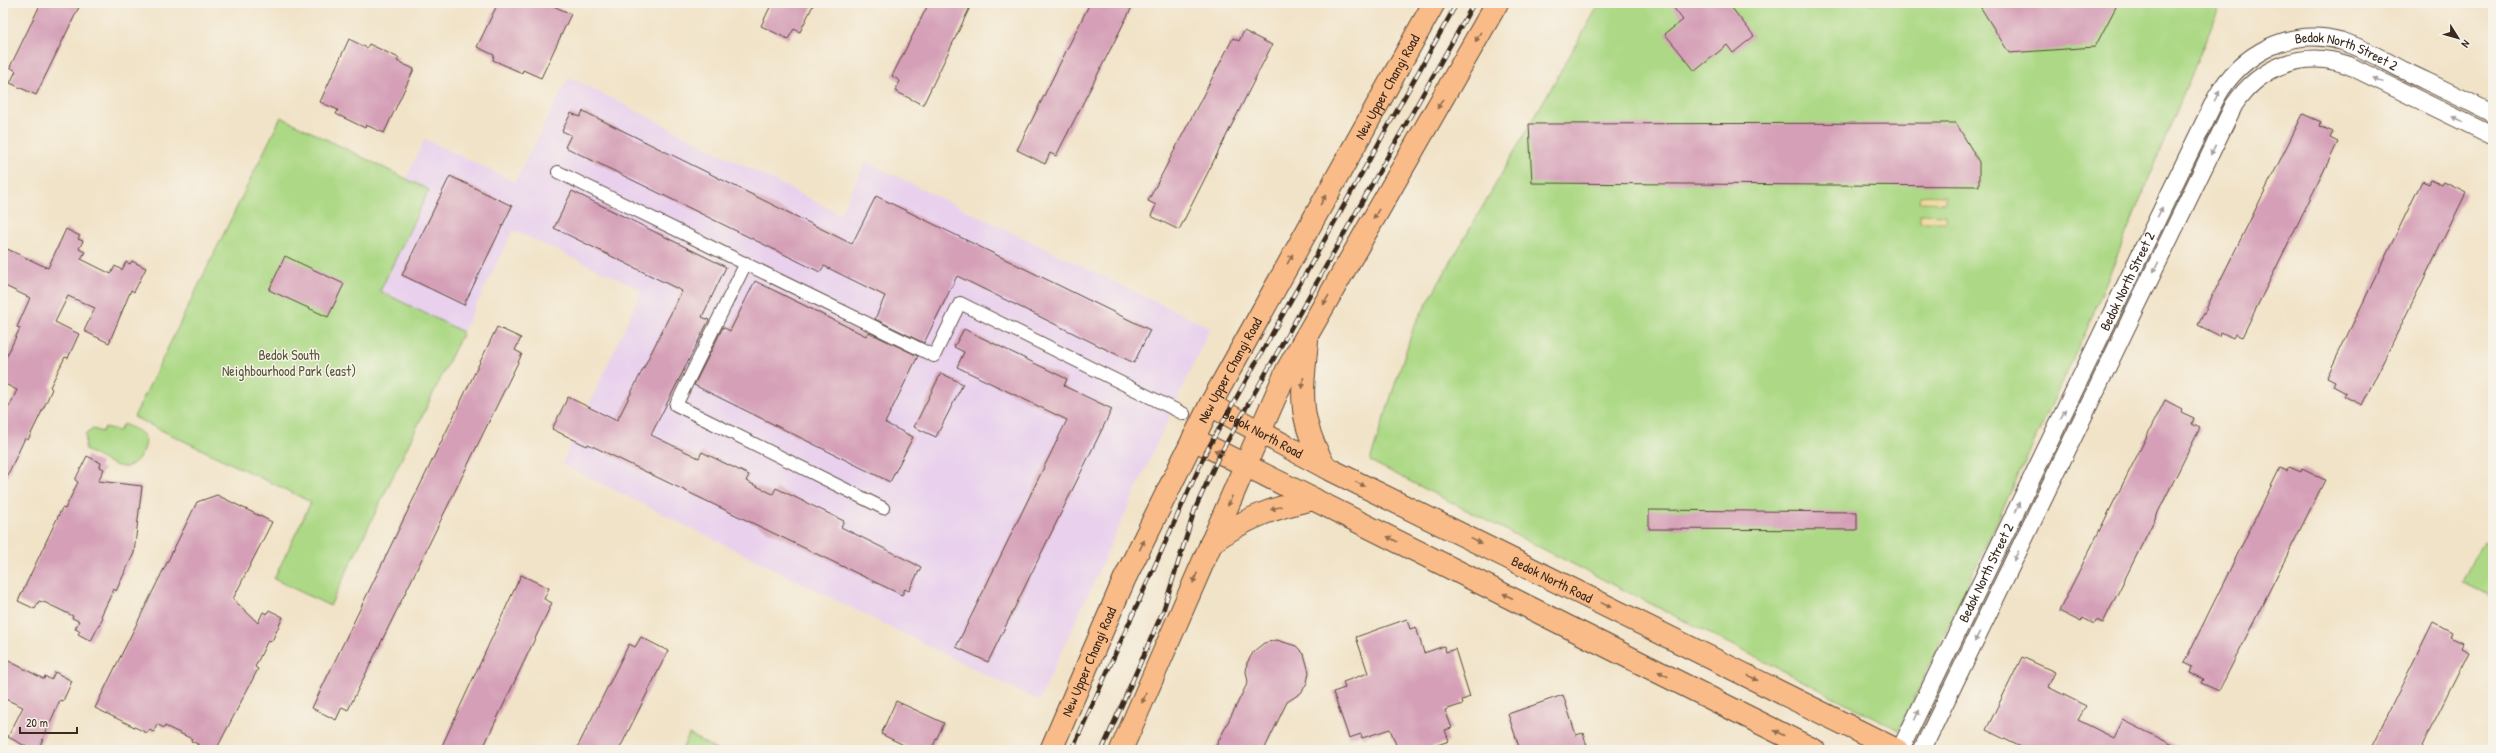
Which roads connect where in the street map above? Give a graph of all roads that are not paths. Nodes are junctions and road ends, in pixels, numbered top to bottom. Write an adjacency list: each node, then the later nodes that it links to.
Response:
1 (1434, 3): 8 (main road, New Upper Changi Road, one-way to 1)
2 (1497, 3): 7 (main road, one-way to 7)
3 (2493, 114): 21 (street, Bedok North Street 2, one-way to 3)
4 (2493, 136): 22 (street, Bedok North Street 2, one-way to 22)
5 (558, 172): 6 (street)
6 (746, 263): 9 (street); 15 (street)
7 (1308, 330): 10 (main road); 13 (main road, one-way to 13)
8 (1210, 405): 10 (main road, Bedok North Road); 11 (main road, New Upper Changi Road)
9 (1184, 414)
10 (1260, 430): 12 (main road); 13 (main road, Bedok North Road)
11 (1193, 439): 12 (main road, one-way to 11); 17 (main road, New Upper Changi Road, one-way to 11)
12 (1246, 465): 14 (main road); 16 (main road, one-way to 16)
13 (1325, 467): 20 (main road, Bedok North Road, one-way to 20)
14 (1314, 499): 16 (main road, one-way to 16); 19 (main road, one-way to 14)
15 (883, 508)
16 (1211, 543): 18 (main road, one-way to 18)
17 (1051, 750)
18 (1121, 750)
19 (1814, 750)
20 (1897, 750)
21 (1900, 750)
22 (1922, 750)

